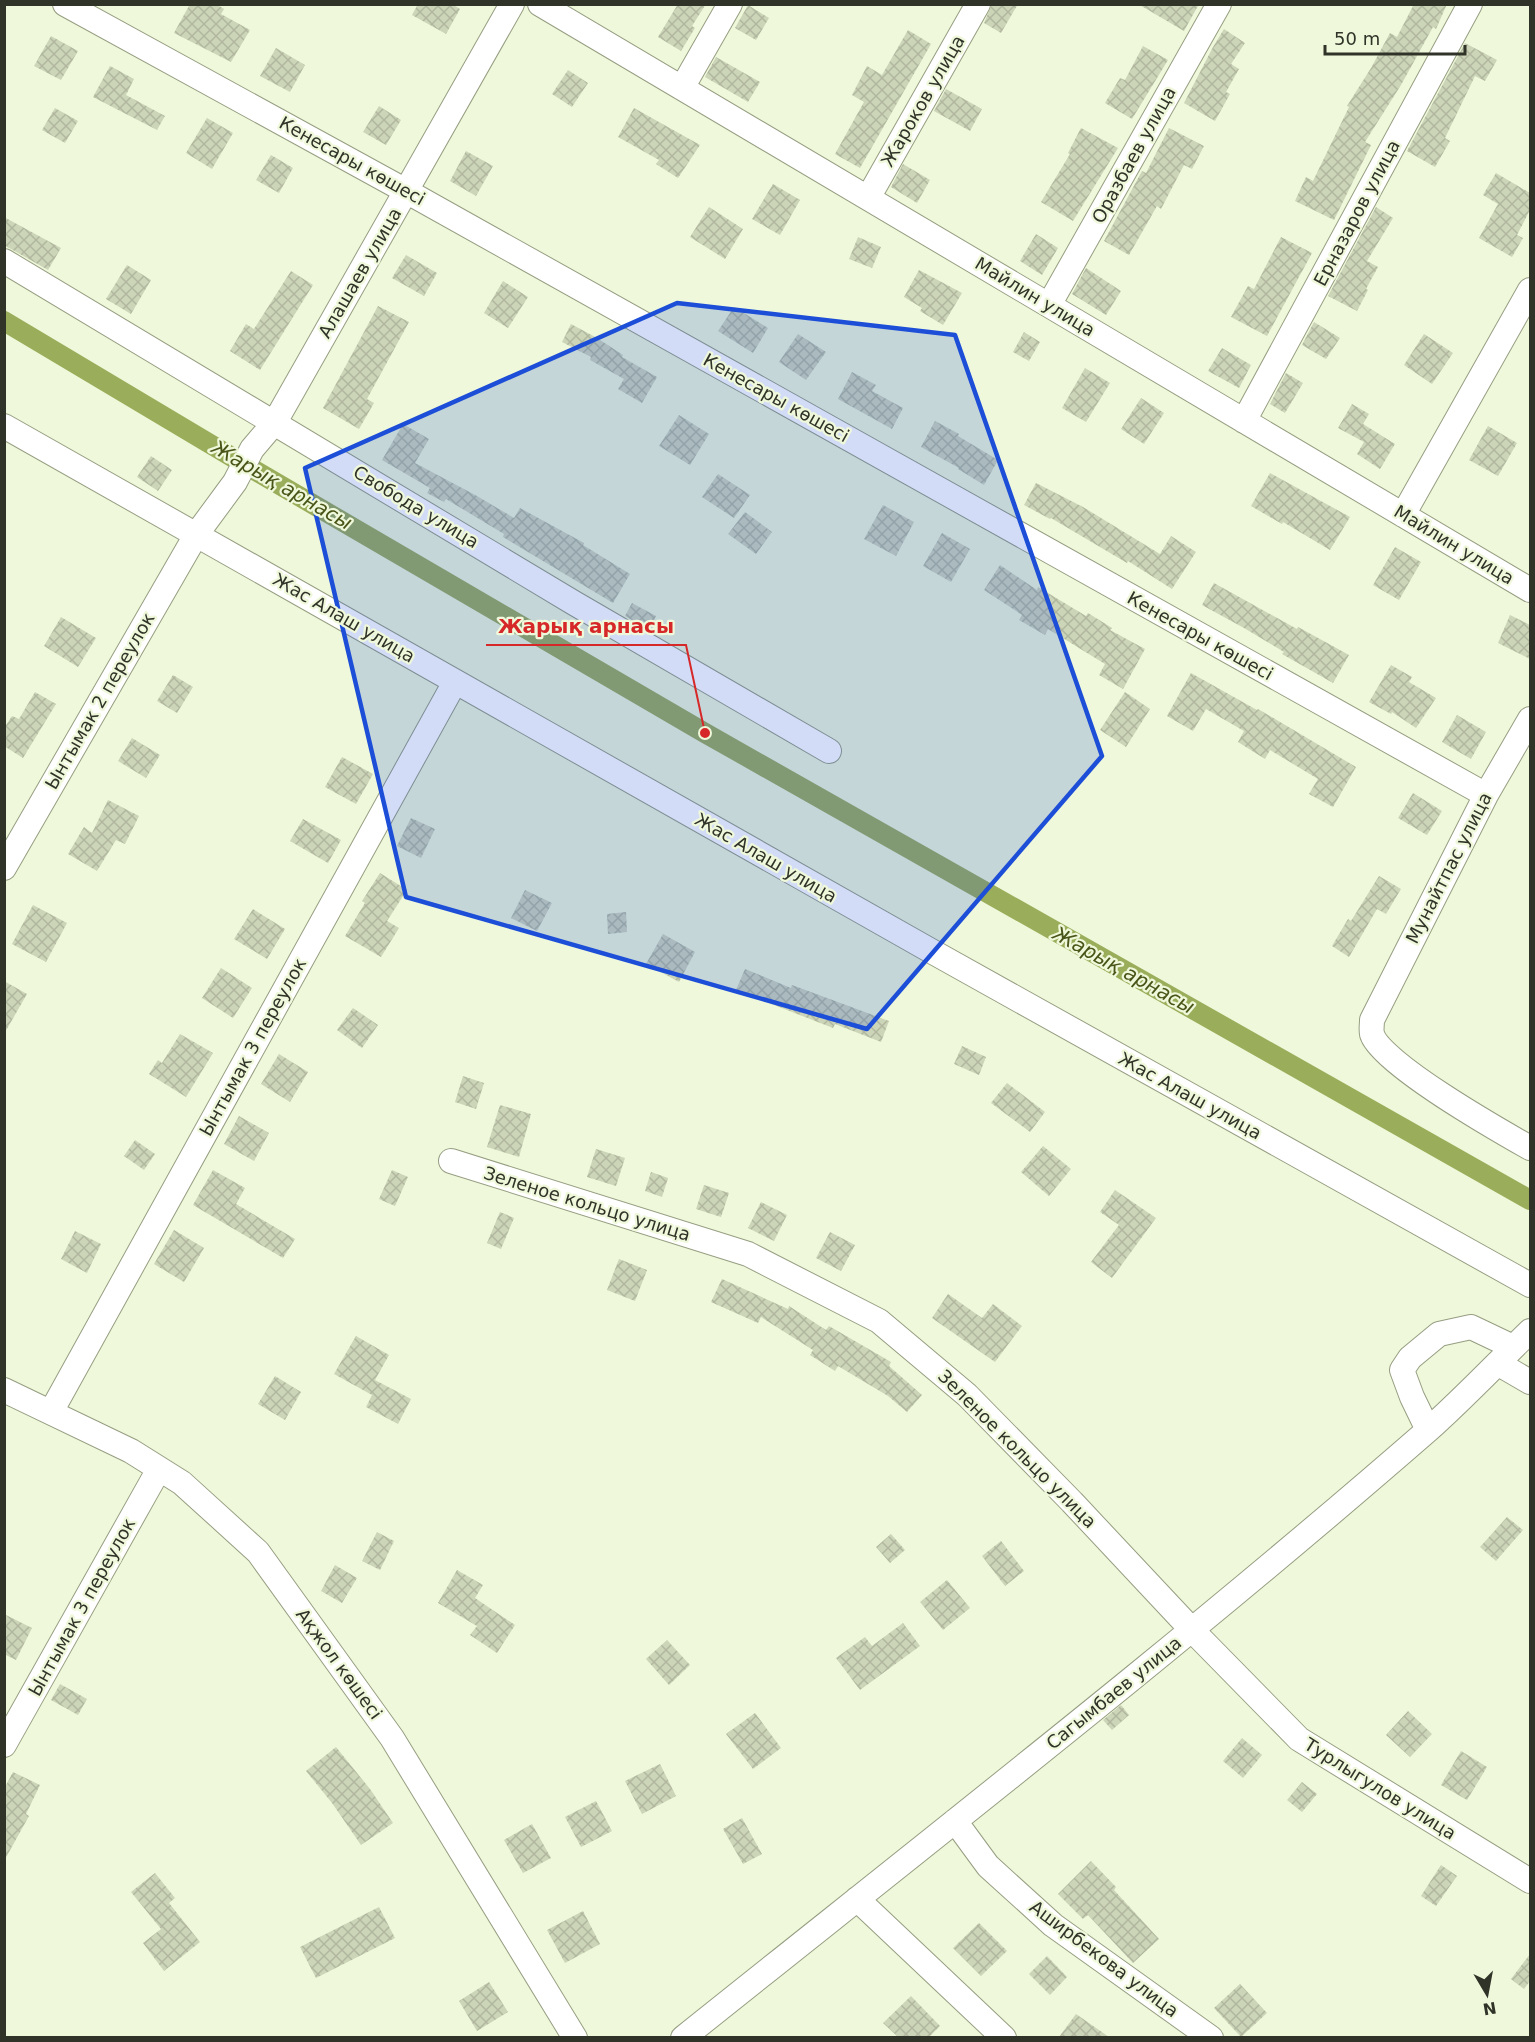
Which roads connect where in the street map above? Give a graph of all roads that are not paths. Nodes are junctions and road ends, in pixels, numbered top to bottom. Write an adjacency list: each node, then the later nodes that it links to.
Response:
1 (65, 4): 9 (street, Кенесары көшесі)
2 (512, 4): 9 (street, Алашаев улица)
3 (540, 4): 8 (street, Майлин улица)
4 (730, 4): 8 (street)
5 (978, 4): 10 (street, Жароков улица)
6 (1219, 4): 13 (street, Оразбаев улица)
7 (1470, 4): 14 (street, Ерназаров улица)
8 (682, 88): 10 (street, Майлин улица)
9 (406, 191): 15 (street, Алашаев улица); 23 (street, Кенесары көшесі)
10 (868, 198): 13 (street, Майлин улица)
11 (4, 261): 15 (street, Свобода улица)
12 (1530, 290): 17 (street)
13 (1049, 305): 14 (street, Майлин улица)
14 (1244, 421): 17 (street, Майлин улица)
15 (275, 422): 18 (street, Алашаев улица); 22 (street, Свобода улица)
16 (4, 426): 18 (street, Жас Алаш улица)
17 (1403, 515): 19 (street, Майлин улица)
18 (196, 535): 20 (street, Жас Алаш улица); 24 (street, Ынтымак 2 переулок)
19 (1530, 590)
20 (455, 682): 27 (street, Жас Алаш улица); 31 (street, Ынтымак 3 переулок)
21 (1530, 719): 23 (street, Мунайтпас улица)
22 (829, 751)
23 (1486, 795): 25 (street, Мунайтпас улица)
24 (4, 868)
25 (1530, 1148)
26 (451, 1161): 34 (street, Зеленое кольцо улица)
27 (1530, 1285)
28 (1514, 1347): 29 (street); 32 (street, Сагымбаев улица); 32 (street)
29 (1530, 1382)
30 (4, 1390): 31 (street, Ақжол көшесі)
31 (51, 1412): 33 (street, Ақжол көшесі)
32 (1428, 1430): 34 (street, Сагымбаев улица)
33 (159, 1469): 35 (street, Ынтымак 3 переулок); 39 (street, Ақжол көшесі)
34 (1192, 1630): 36 (street, Сагымбаев улица); 37 (street, Турлыгулов улица)
35 (4, 1745)
36 (955, 1821): 38 (street, Сагымбаев улица); 42 (street, Аширбекова улица)
37 (1530, 1881)
38 (857, 1899): 40 (street, Сагымбаев улица); 41 (street)
39 (575, 2037)
40 (683, 2037)
41 (1004, 2037)
42 (1211, 2037)

